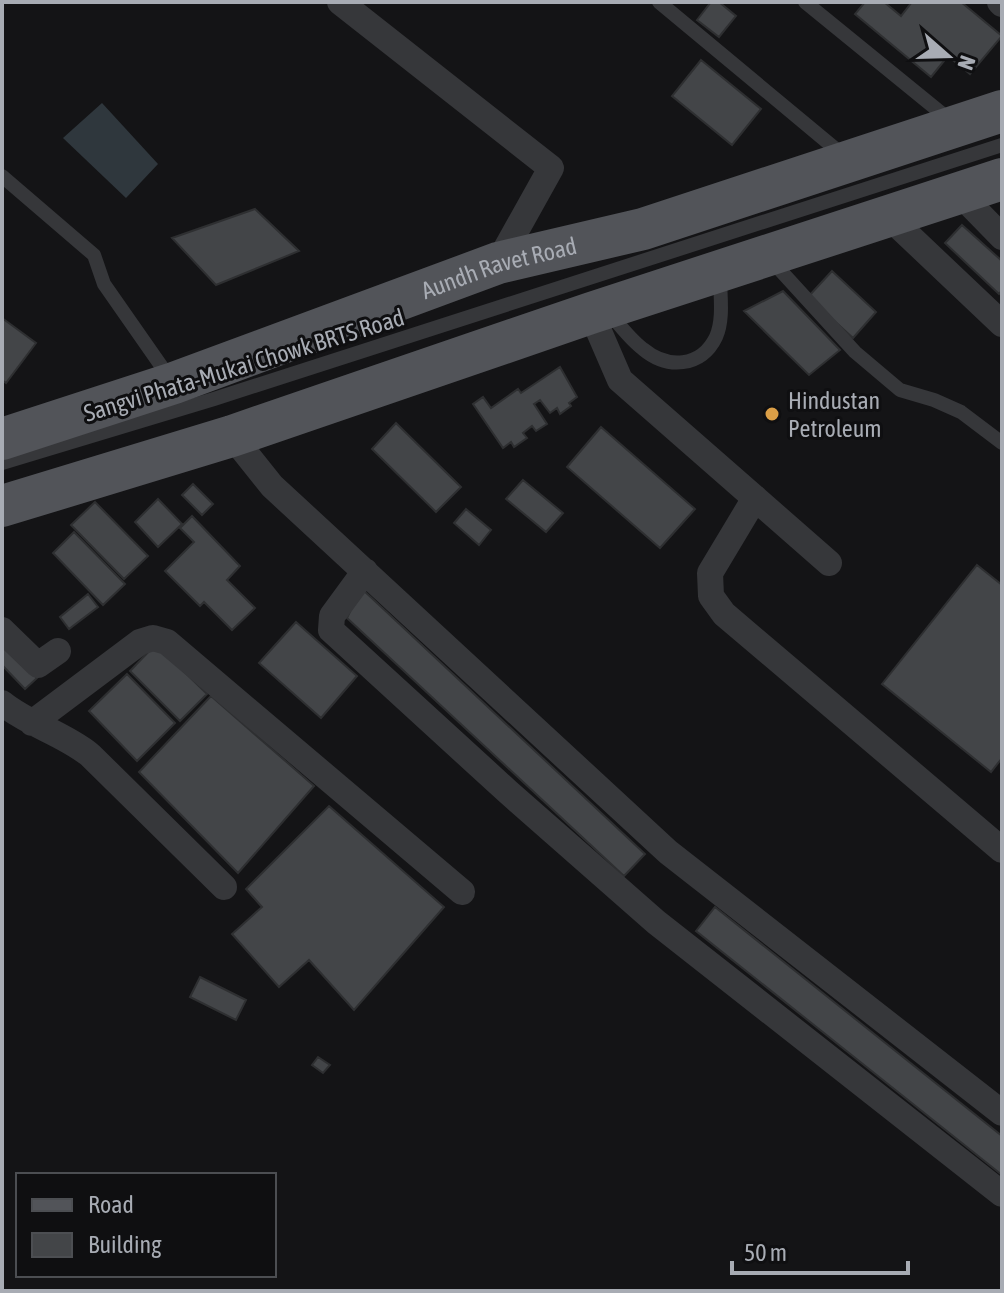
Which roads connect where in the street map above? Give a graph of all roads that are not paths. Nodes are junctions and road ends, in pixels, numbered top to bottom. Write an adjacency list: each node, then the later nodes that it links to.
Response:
1 (340, 2): 14 (street)
2 (659, 2): 7 (lane)
3 (805, 2): 5 (lane)
4 (1002, 111): 5 (main road, Aundh Ravet Road)
5 (957, 126): 7 (main road, Aundh Ravet Road)
6 (1002, 145): 22 (lane, Sangvi Phata-Mukai Chowk BRTS Road)
7 (850, 161): 14 (main road, Aundh Ravet Road)
8 (2, 176): 18 (lane)
9 (1002, 179): 10 (main road)
10 (959, 193): 11 (main road); 12 (street)
11 (888, 216): 13 (main road); 17 (street)
12 (1002, 237)
13 (767, 256): 15 (main road); 21 (lane)
14 (498, 263): 18 (main road, Aundh Ravet Road)
15 (720, 271): 16 (main road); 16 (lane)
16 (599, 311): 19 (main road); 23 (street)
17 (1002, 324)
18 (174, 383): 20 (main road, Aundh Ravet Road)
19 (232, 436): 24 (main road); 26 (street)
20 (2, 439)
21 (1002, 443)
22 (2, 463)
23 (755, 498): 25 (street); 31 (street)
24 (2, 506)
25 (829, 563)
26 (365, 571): 34 (street); 35 (street)
27 (2, 630): 28 (street)
28 (58, 651)
29 (2, 703): 30 (street)
30 (32, 723): 32 (street); 33 (street)
31 (1002, 850)
32 (224, 887)
33 (462, 892)
34 (1002, 1113)
35 (1002, 1194)

